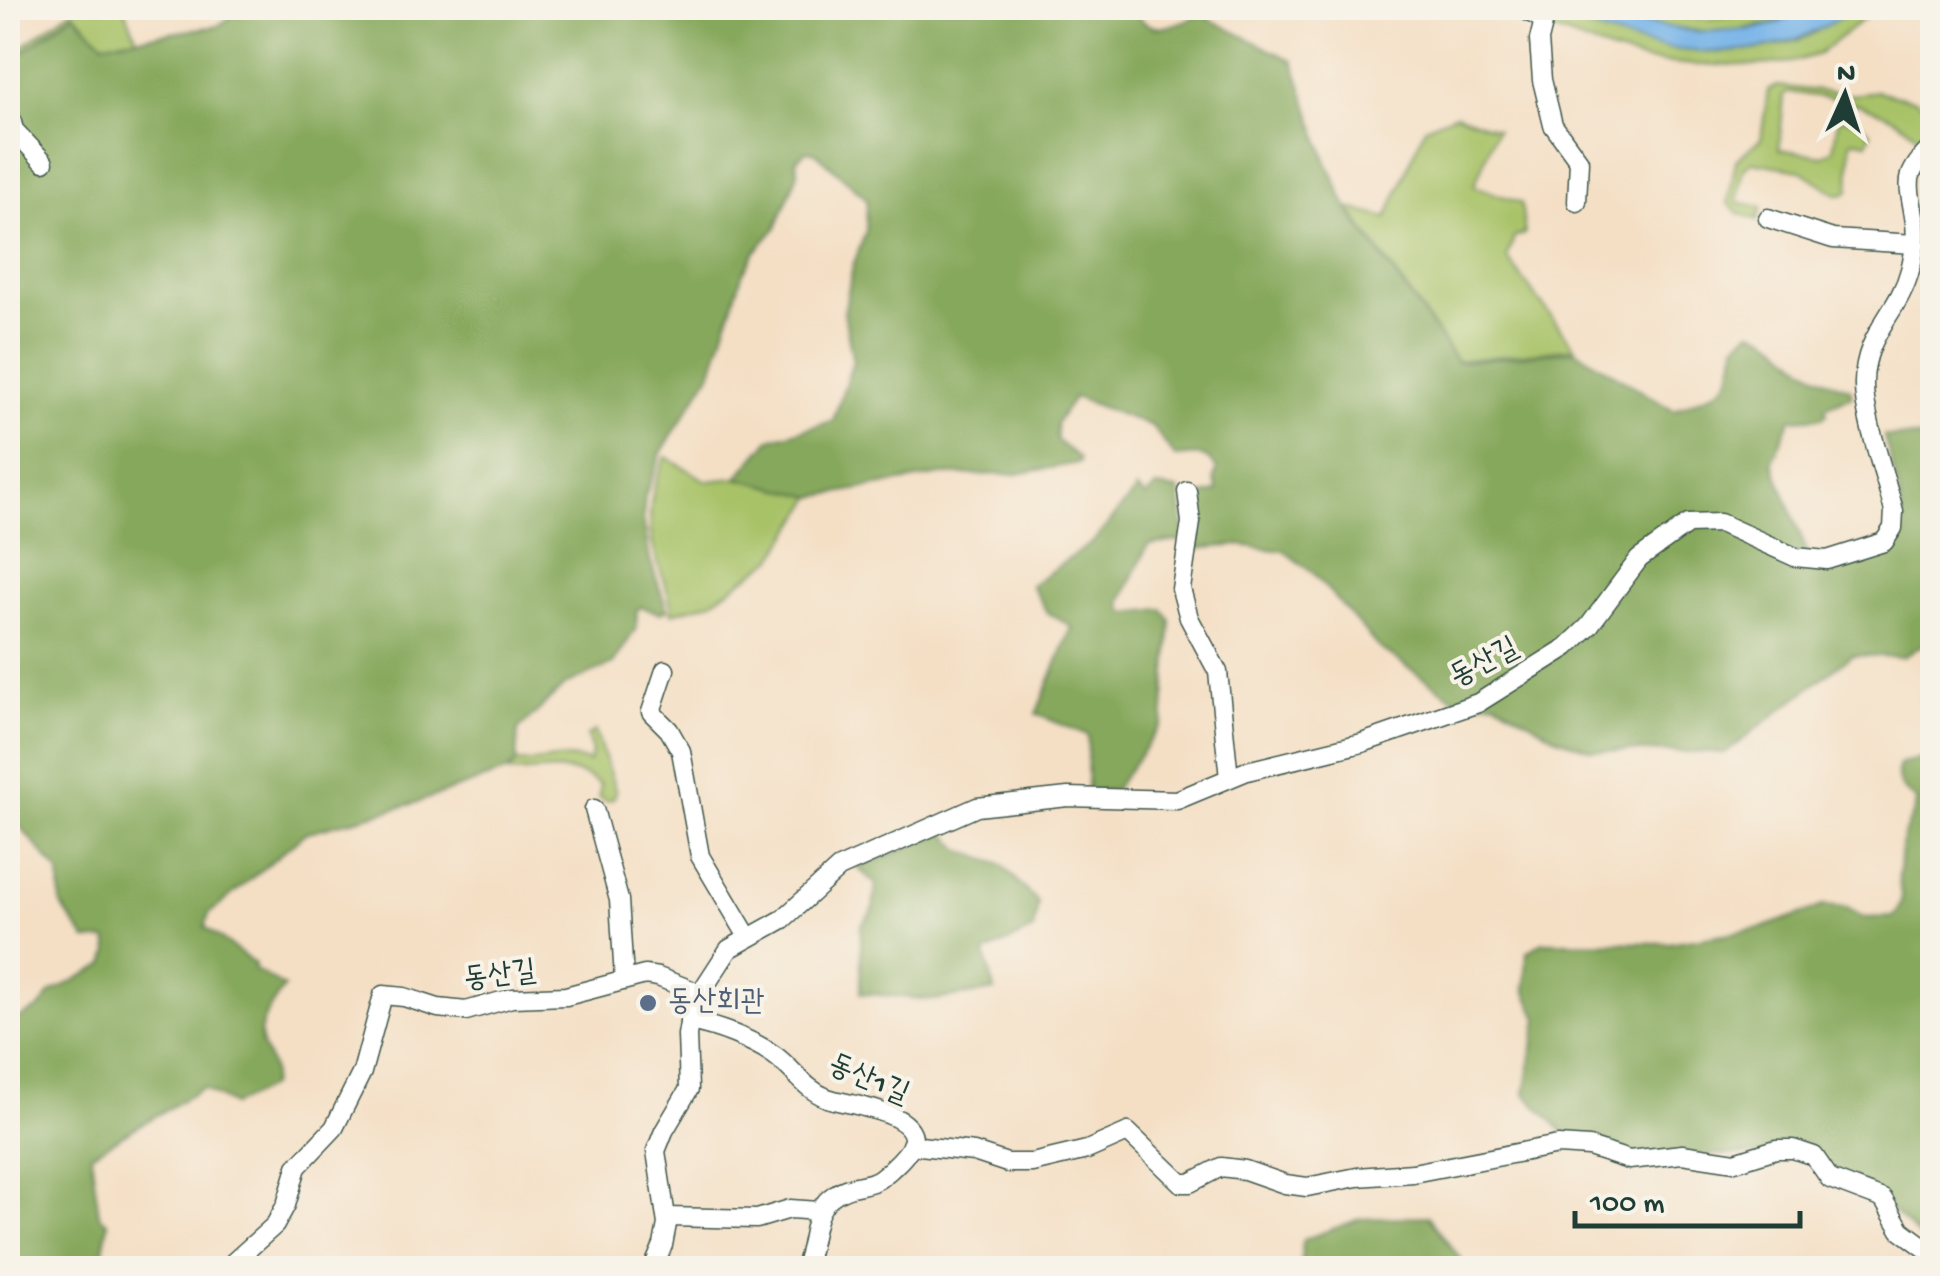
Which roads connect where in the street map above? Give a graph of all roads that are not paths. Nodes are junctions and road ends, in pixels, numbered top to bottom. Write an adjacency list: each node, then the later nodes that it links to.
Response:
1 (1522, 8): 2 (street)
2 (1544, 14): 6 (street)
3 (8, 107): 5 (street)
4 (1932, 148): 8 (street, 동산길)
5 (44, 162)
6 (1577, 202)
7 (1768, 218): 8 (street)
8 (1914, 249): 9 (street); 12 (street, 동산길)
9 (1932, 260)
10 (1187, 490): 12 (street)
11 (665, 670): 14 (street)
12 (1229, 778): 14 (street, 동산길)
13 (594, 808): 15 (street)
14 (748, 936): 16 (street, 동산길)
15 (624, 979): 16 (street, 동산길); 22 (street, 동산길)
16 (699, 993): 17 (street, 동산길)
17 (688, 1020): 18 (street, 동산1길); 20 (street, 동산길)
18 (911, 1145): 19 (street, 동산1길); 21 (street)
19 (819, 1211): 20 (street); 24 (street)
20 (668, 1217): 23 (street, 동산길)
21 (1932, 1253)
22 (227, 1268)
23 (653, 1268)
24 (804, 1268)

